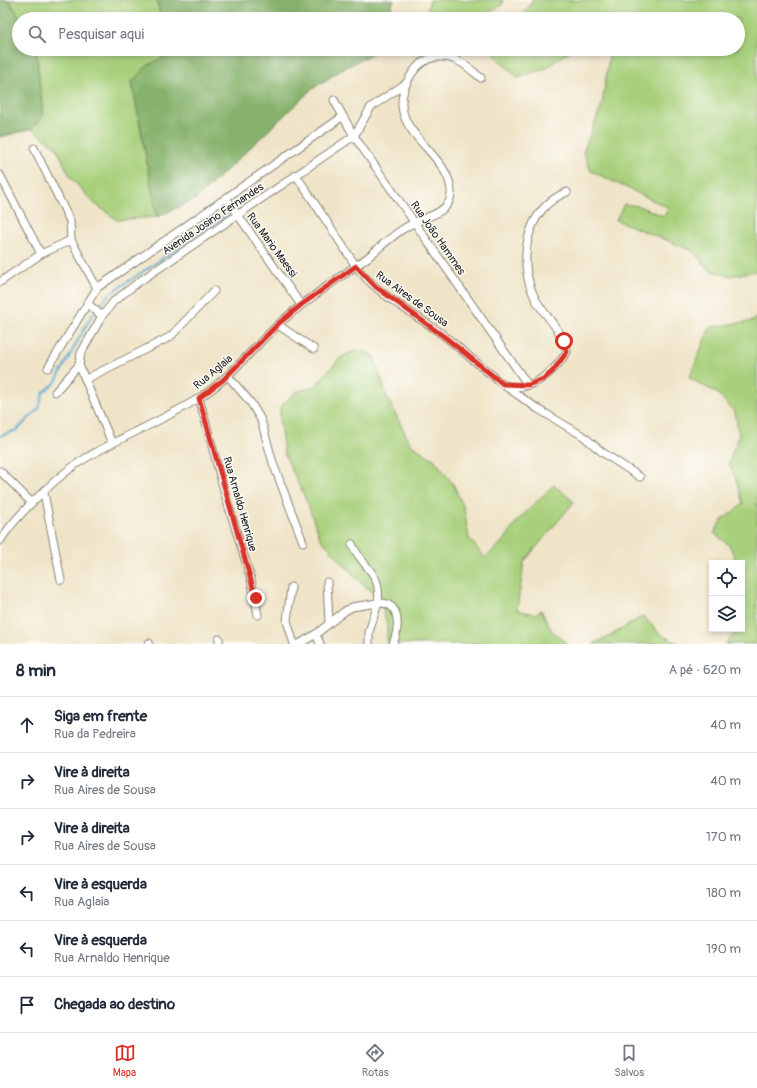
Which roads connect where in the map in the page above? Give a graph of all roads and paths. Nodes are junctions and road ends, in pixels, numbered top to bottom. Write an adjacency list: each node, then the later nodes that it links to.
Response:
1 (481, 78): 2 (street)
2 (405, 84): 5 (street, Avenida Josino Fernandes); 12 (street, Rua Aglaia)
3 (334, 100): 4 (street, Rua João Hammes)
4 (342, 117): 5 (street, Rua João Hammes); 10 (street, Avenida Josino Fernandes)
5 (354, 136): 8 (street, Avenida Josino Fernandes); 12 (street, Rua João Hammes)
6 (34, 148): 13 (street)
7 (0, 175): 14 (street)
8 (296, 175): 11 (street, Avenida Josino Fernandes); 15 (street, Rua Aires de Sousa)
9 (568, 192): 29 (street)
10 (226, 198): 11 (street, Rua Mario Maessi); 17 (street, Avenida Josino Fernandes)
11 (237, 216): 20 (street, Rua Mario Maessi); 21 (street, Avenida Josino Fernandes)
12 (413, 222): 15 (street, Rua Aglaia); 29 (street, Rua João Hammes)
13 (71, 240): 14 (street); 17 (street)
14 (41, 254): 16 (street)
15 (356, 266): 20 (street, Rua Aglaia); 28 (street, Rua Aires de Sousa)
16 (0, 282)
17 (96, 288): 19 (street, Avenida Josino Fernandes)
18 (214, 291): 27 (street)
19 (87, 303): 21 (street); 25 (street, Avenida Josino Fernandes)
20 (301, 305): 22 (street, Rua Aglaia)
21 (98, 313): 24 (street, Avenida Josino Fernandes)
22 (278, 324): 23 (street); 26 (street, Rua Aglaia)
23 (314, 349)
24 (79, 365): 27 (street); 30 (street, Avenida Josino Fernandes)
25 (48, 368)
26 (228, 376): 31 (street, Rua Aglaia); 38 (street)
27 (86, 379): 32 (street)
28 (503, 384): 29 (street); 34 (street, Rua Aires de Sousa)
29 (528, 385)
30 (55, 392)
31 (199, 398): 32 (street, Rua Aglaia); 44 (street, Rua Arnaldo Henrique)
32 (112, 443): 35 (street, Rua Aglaia)
33 (0, 470): 36 (street)
34 (640, 477)
35 (44, 493): 36 (street, Rua Aglaia); 40 (street)
36 (32, 503): 37 (street, Rua Aglaia)
37 (0, 541)
38 (303, 542)
39 (352, 544): 43 (street)
40 (61, 580)
41 (328, 582): 45 (street)
42 (291, 587): 47 (street)
43 (378, 603): 45 (street); 50 (street); 51 (street)
44 (258, 615)
45 (329, 622): 46 (street)
46 (316, 634): 48 (street); 49 (street)
47 (294, 644)
48 (299, 644)
49 (320, 644)
50 (368, 644)
51 (393, 644)

